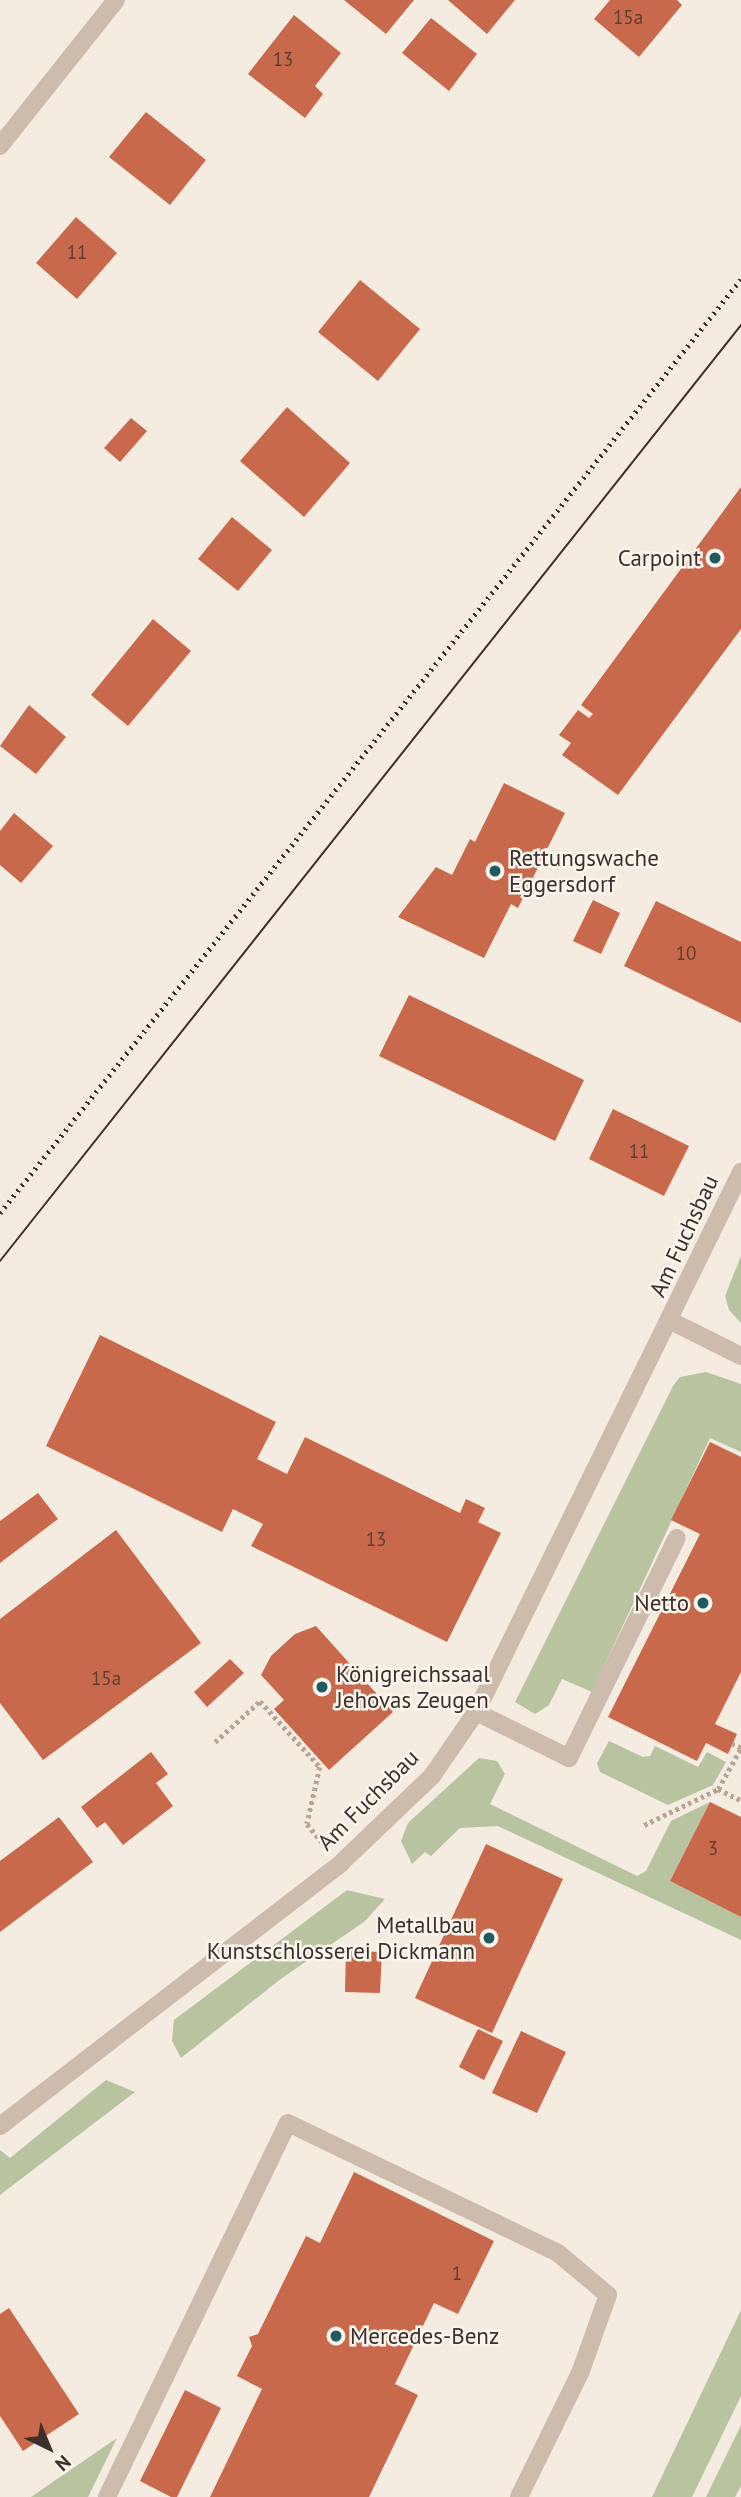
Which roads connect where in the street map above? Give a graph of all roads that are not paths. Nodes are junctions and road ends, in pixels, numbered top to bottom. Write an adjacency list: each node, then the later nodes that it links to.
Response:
1 (111, 2): 2 (street)
2 (0, 146)
3 (741, 1171): 4 (street, Am Fuchsbau)
4 (671, 1321): 5 (street, Am Fuchsbau); 7 (street, Am Fuchsbau)
5 (741, 1356)
6 (677, 1538): 7 (street)
7 (476, 1712): 8 (street, Am Fuchsbau)
8 (0, 2126)
9 (107, 2497): 10 (street)
10 (519, 2497)

